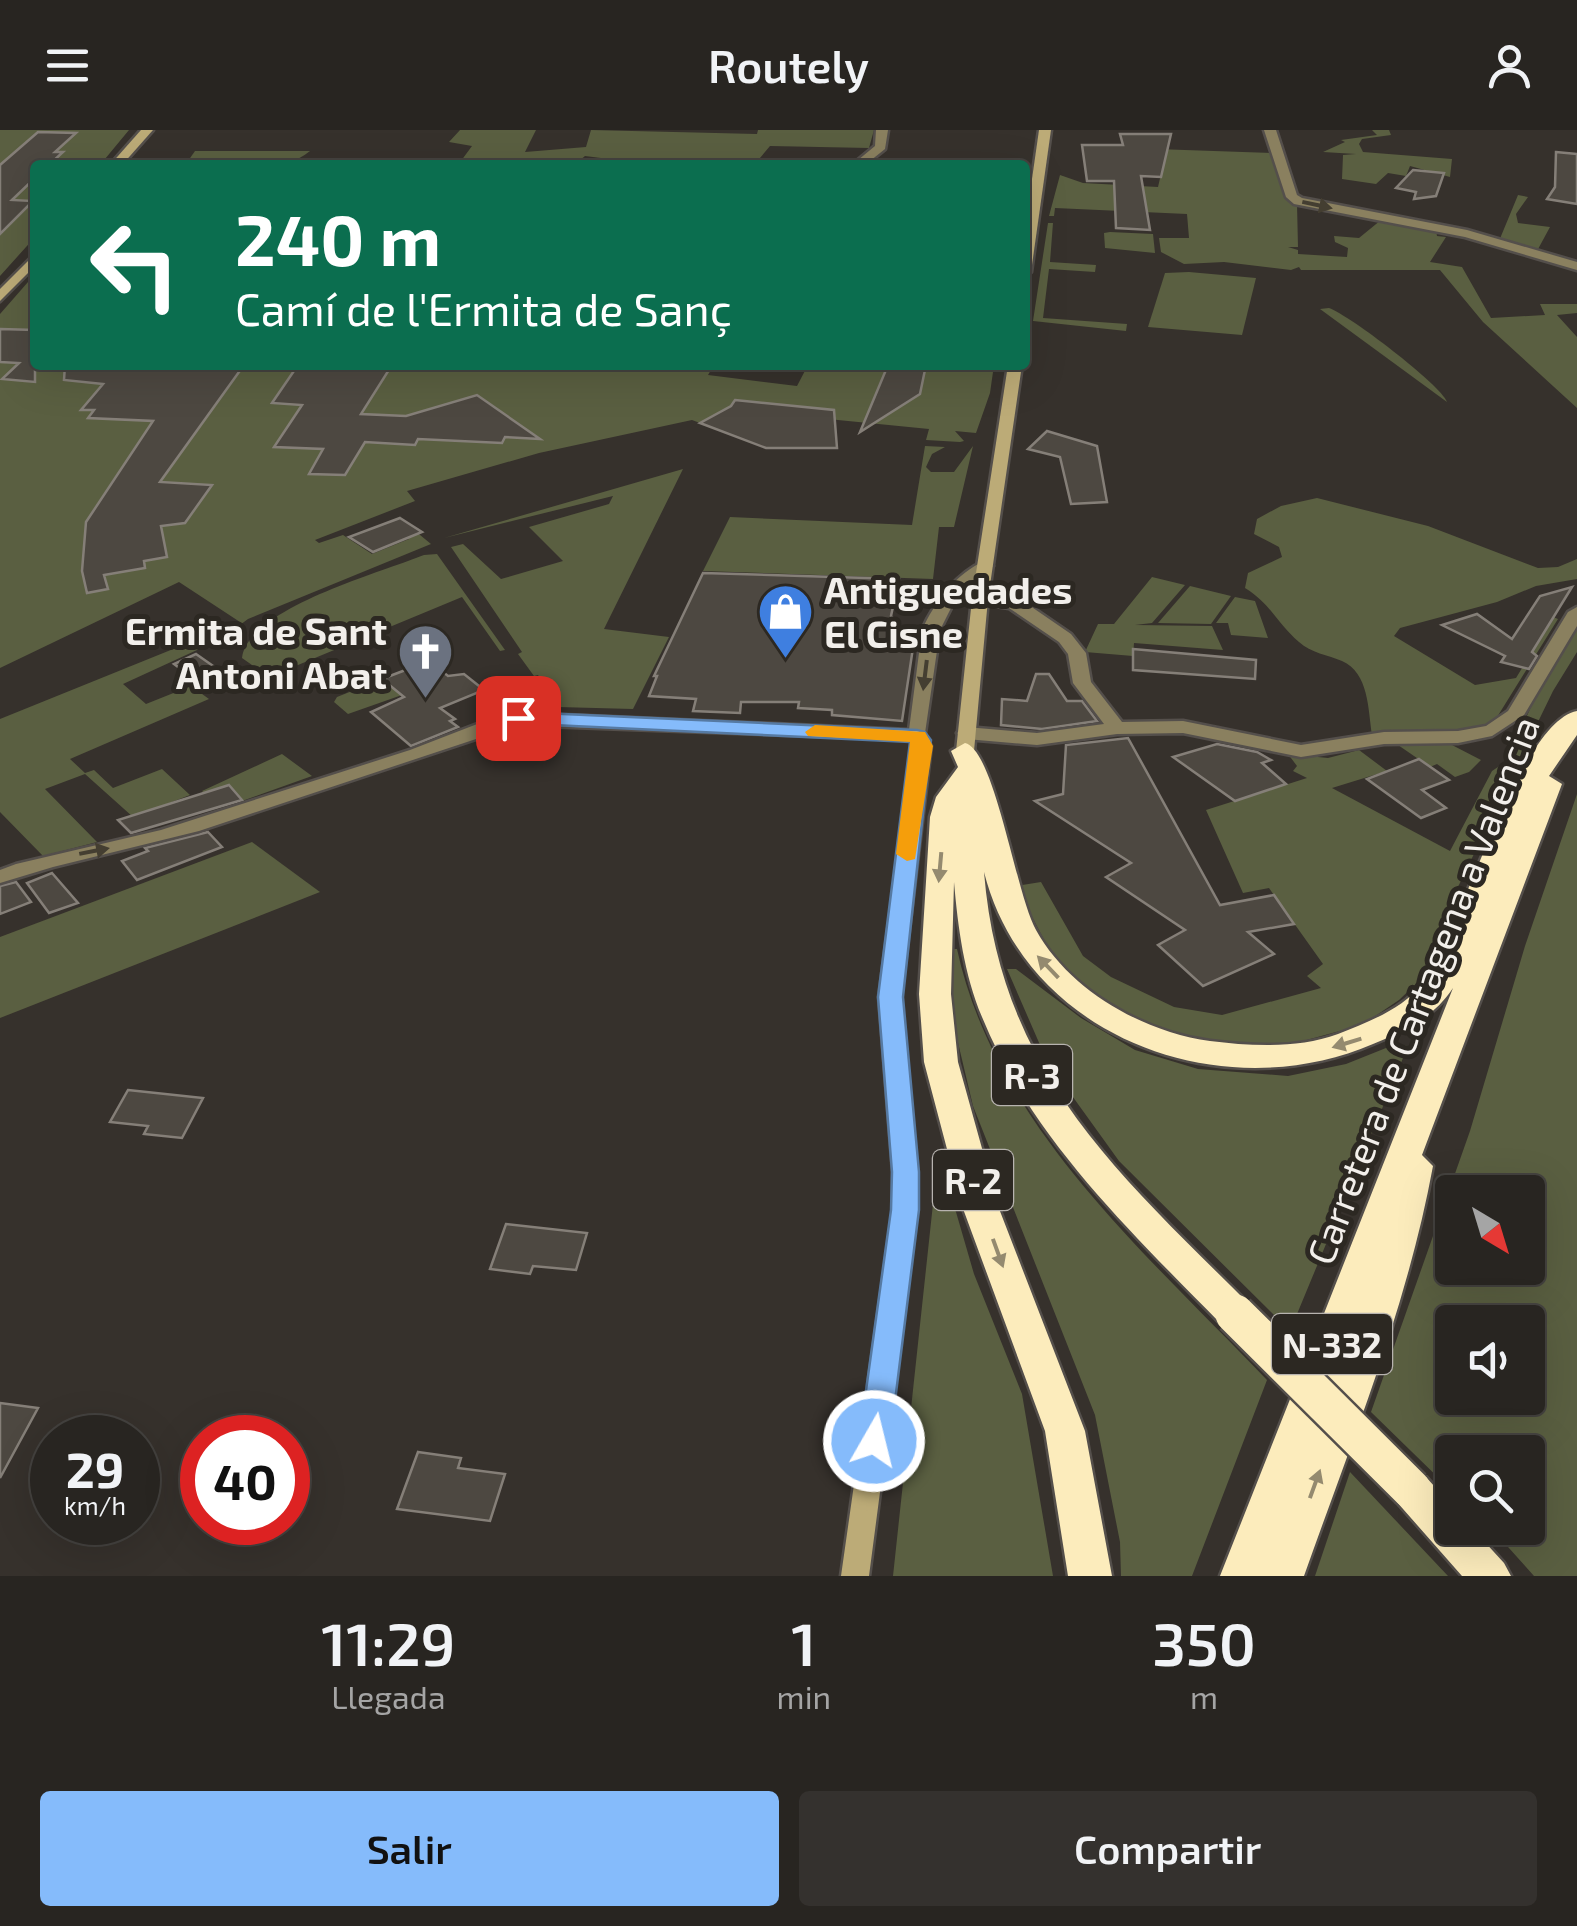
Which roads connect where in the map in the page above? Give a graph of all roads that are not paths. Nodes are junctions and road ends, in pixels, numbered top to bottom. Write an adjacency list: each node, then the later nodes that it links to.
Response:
1 (147, 130): 5 (main road)
2 (882, 130): 6 (street)
3 (1045, 130): 7 (main road)
4 (1270, 130): 9 (street, one-way to 9)
5 (120, 160)
6 (864, 160)
7 (1030, 214)
8 (30, 264): 10 (main road)
9 (1577, 266)
10 (0, 297)
11 (1013, 370): 12 (main road)
12 (985, 566): 13 (main road); 17 (street, one-way to 17)
13 (980, 598): 16 (street); 18 (main road)
14 (1577, 612): 16 (street)
15 (1576, 718): 18 (highway, one-way to 18); 20 (highway, Carretera de Cartagena a Valencia / N-332)
16 (1117, 728): 18 (street)
17 (917, 736): 19 (street, one-way to 17); 21 (main road)
18 (965, 752): 22 (highway, R-2, one-way to 22); 25 (highway, R-3, bridge)
19 (0, 878)
20 (1423, 1112): 23 (highway, Carretera de Cartagena a Valencia / N-332); 24 (highway, one-way to 20)
21 (855, 1576)
22 (1090, 1576)
23 (1242, 1576)
24 (1282, 1576)
25 (1489, 1576)

